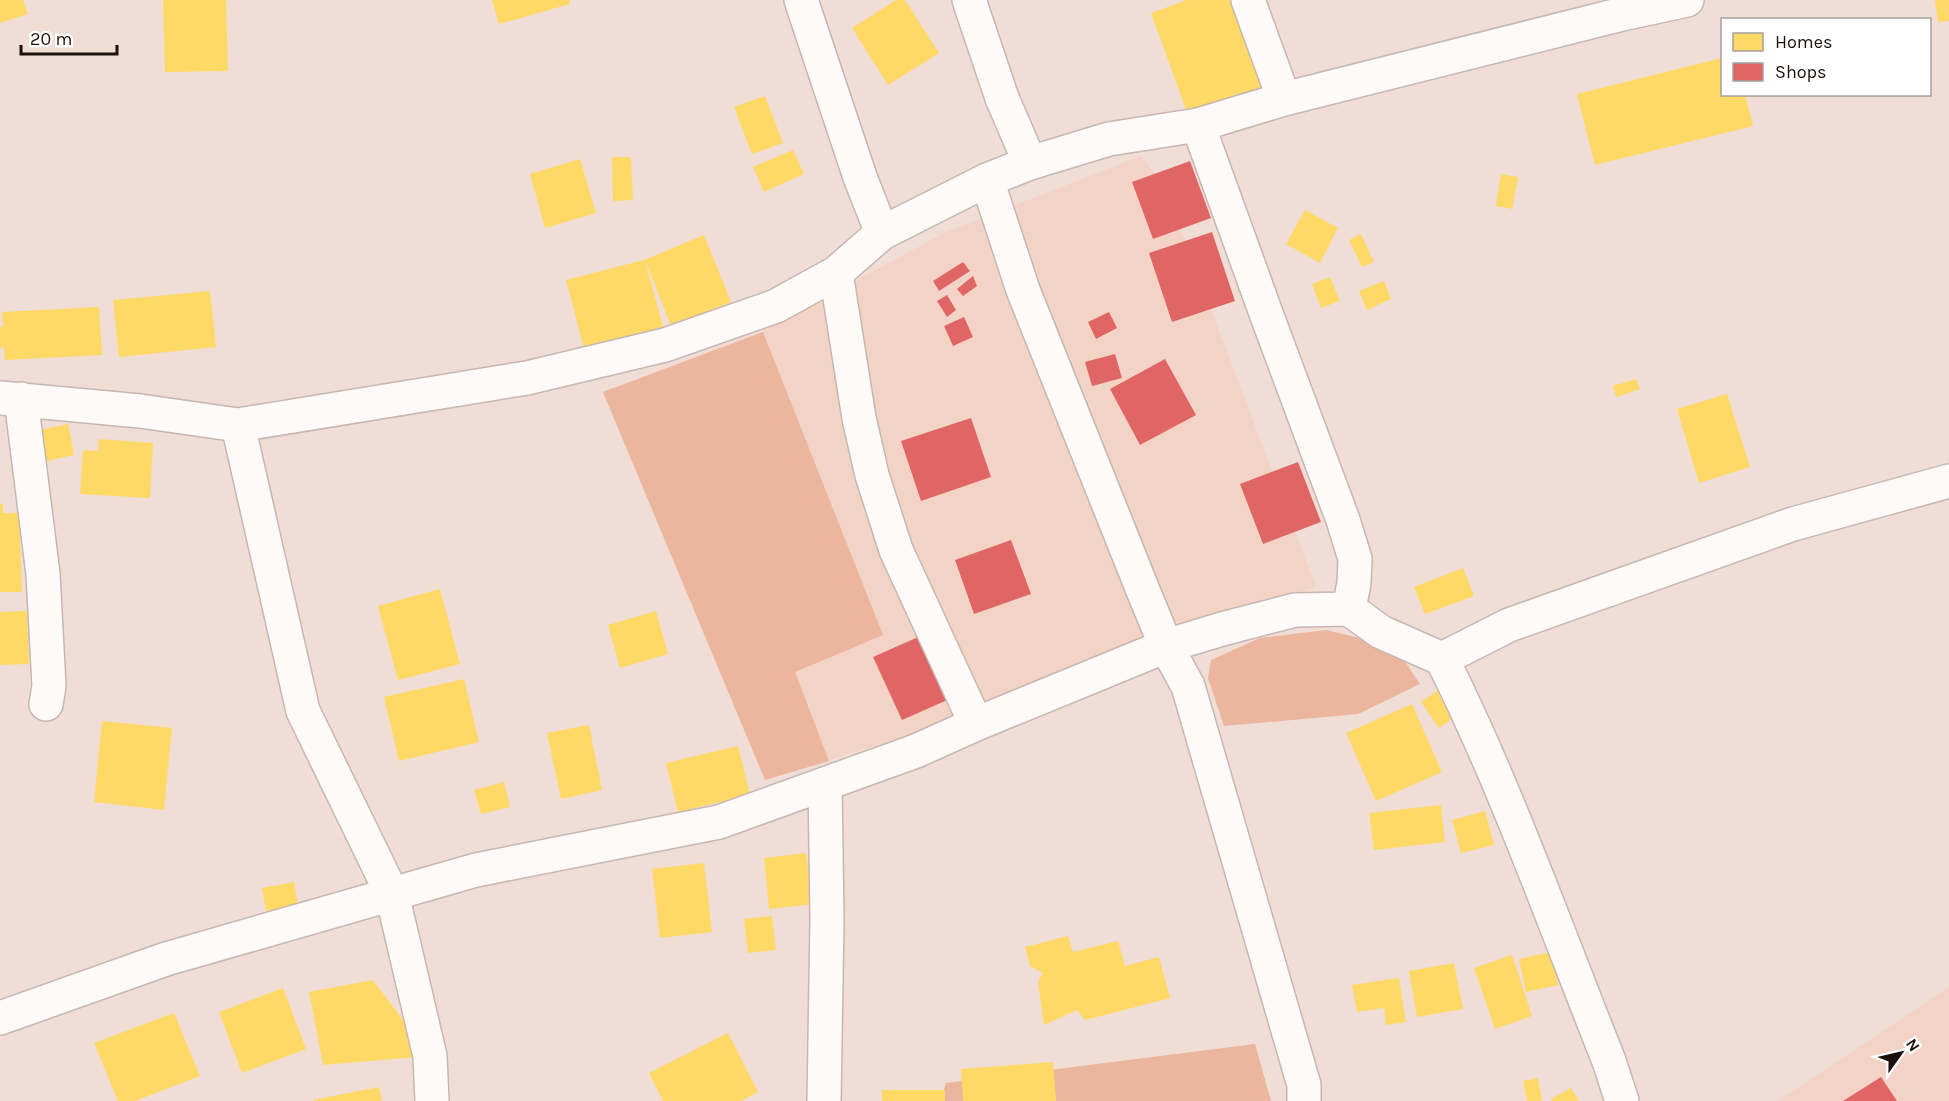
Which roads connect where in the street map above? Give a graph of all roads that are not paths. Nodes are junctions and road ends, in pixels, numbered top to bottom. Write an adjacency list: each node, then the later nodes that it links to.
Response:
1 (801, 0): 9 (street)
2 (969, 0): 7 (street)
3 (1248, 0): 5 (street)
4 (1687, 0): 5 (street)
5 (1284, 99): 6 (street)
6 (1198, 125): 7 (street); 14 (street)
7 (1030, 163): 8 (street)
8 (987, 180): 9 (street); 15 (street)
9 (882, 233): 10 (street)
10 (836, 273): 12 (street); 18 (street)
11 (11, 399): 12 (street); 17 (street)
12 (238, 425): 20 (street)
13 (1949, 481): 16 (street)
14 (1349, 609): 15 (street); 16 (street)
15 (1166, 646): 18 (street); 24 (street)
16 (1442, 658): 25 (street)
17 (46, 704)
18 (976, 724): 19 (street)
19 (825, 784): 20 (street); 23 (street)
20 (392, 894): 21 (street); 22 (street)
21 (0, 1018)
22 (432, 1101)
23 (824, 1101)
24 (1304, 1101)
25 (1622, 1101)

